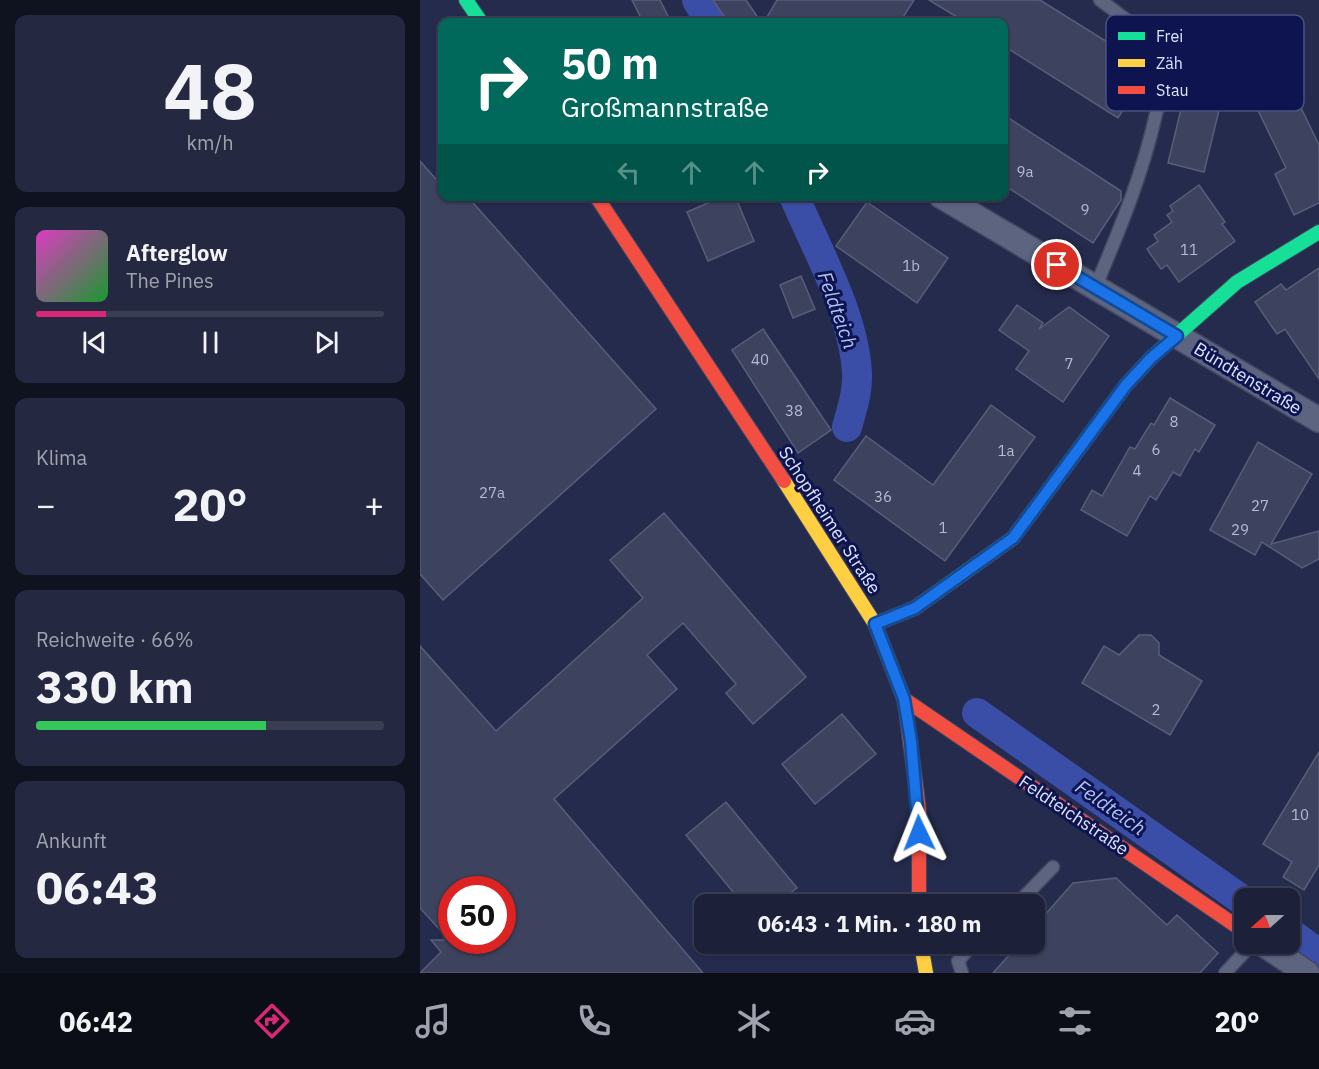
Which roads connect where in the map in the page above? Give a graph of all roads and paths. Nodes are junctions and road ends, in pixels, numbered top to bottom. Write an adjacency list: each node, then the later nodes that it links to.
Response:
1 (466, 0): 4 (street)
2 (1100, 0): 3 (lane)
3 (1120, 15)
4 (478, 18)
5 (1157, 111): 9 (lane)
6 (599, 201): 12 (street, Schopfheimer Straße)
7 (949, 201): 9 (street, Bündtenstraße)
8 (1319, 232): 10 (street)
9 (1095, 288): 10 (street, Bündtenstraße)
10 (1177, 336): 11 (street, Bündtenstraße); 12 (street)
11 (1319, 420)
12 (875, 624): 13 (street, Schopfheimer Straße)
13 (904, 699): 15 (street, Schopfheimer Straße); 17 (street, Feldteichstraße)
14 (1053, 867): 16 (lane)
15 (919, 894)
16 (1027, 894)
17 (1234, 924)
18 (923, 954): 22 (street)
19 (964, 954): 23 (lane)
20 (1243, 954): 24 (lane)
21 (1278, 954): 25 (street)
22 (926, 973)
23 (962, 973)
24 (1225, 973)
25 (1307, 973)

